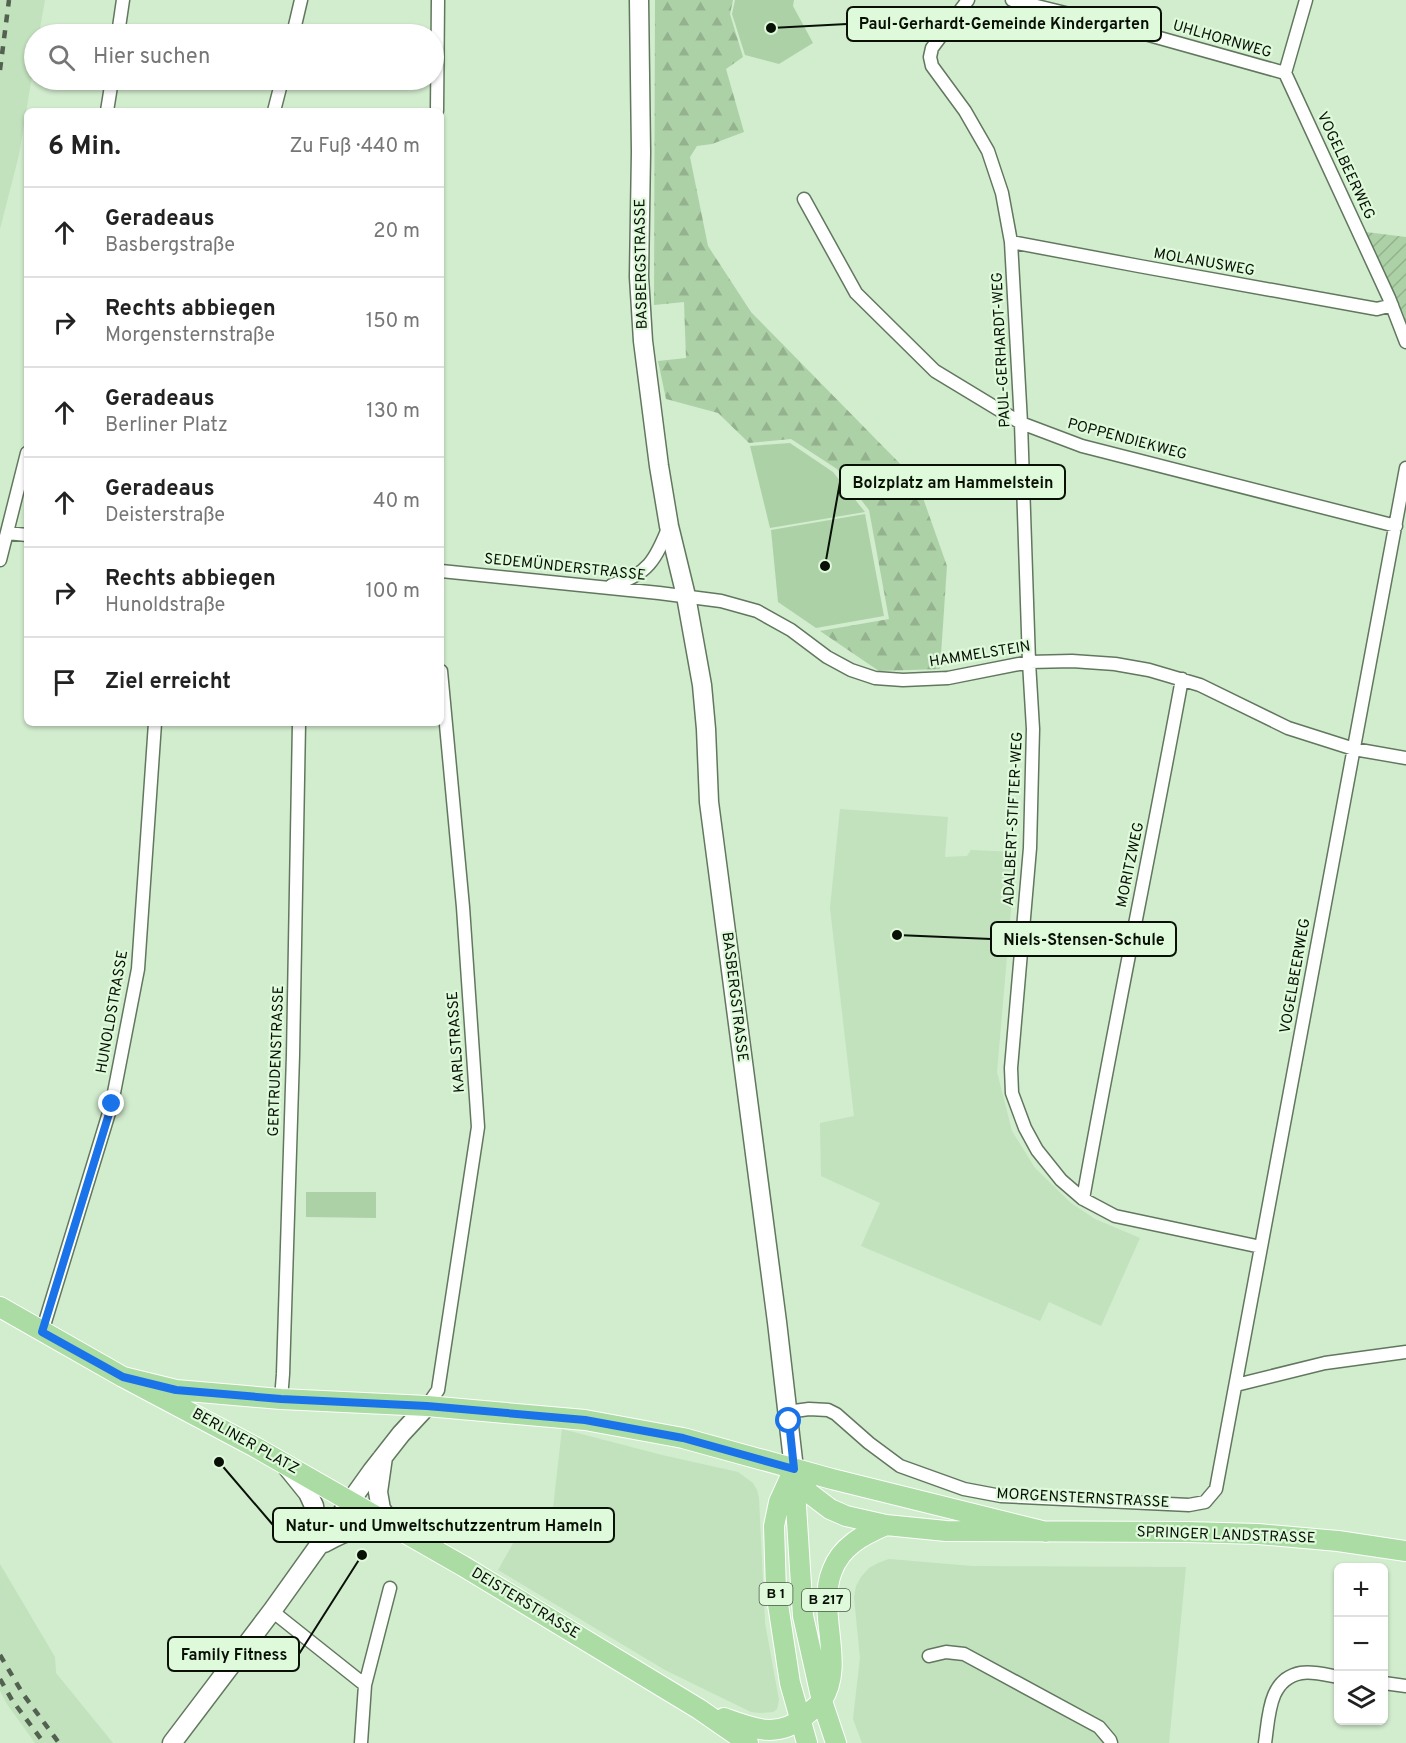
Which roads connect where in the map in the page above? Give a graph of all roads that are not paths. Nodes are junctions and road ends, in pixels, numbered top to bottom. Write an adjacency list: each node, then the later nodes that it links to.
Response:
1 (123, 0): 8 (street)
2 (301, 0): 9 (street)
3 (438, 0): 10 (street)
4 (639, 0): 26 (main road, BASBERGSTRASSE)
5 (968, 0): 19 (street, PAUL-GERHARDT-WEG)
6 (1012, 0): 11 (street, UHLHORNWEG)
7 (1306, 0): 11 (street)
8 (119, 24)
9 (295, 24)
10 (438, 24)
11 (1285, 73): 20 (street, VOGELBEERWEG)
12 (110, 90): 15 (street)
13 (279, 90): 16 (street)
14 (437, 90): 17 (street)
15 (107, 108)
16 (275, 108)
17 (437, 108)
18 (804, 199): 22 (street, POPPENDIEKWEG)
19 (1011, 242): 20 (street, MOLANUSWEG); 22 (street, PAUL-GERHARDT-WEG)
20 (1392, 305): 21 (street, VOGELBEERWEG)
21 (1406, 342)
22 (1021, 423): 25 (street, POPPENDIEKWEG); 33 (street, PAUL-GERHARDT-WEG)
23 (24, 465): 27 (street)
24 (1406, 468): 25 (street, VOGELBEERWEG)
25 (1396, 525): 38 (street, VOGELBEERWEG)
26 (669, 526): 31 (street); 32 (main road, BASBERGSTRASSE)
27 (7, 533): 28 (street); 29 (street)
28 (24, 535)
29 (0, 560)
30 (444, 571): 31 (street, SEDEMÜNDERSTRASSE)
31 (602, 588): 32 (street, SEDEMÜNDERSTRASSE)
32 (686, 596): 33 (street, HAMMELSTEIN); 49 (main road, BASBERGSTRASSE)
33 (1029, 662): 34 (street, HAMMELSTEIN); 40 (street, ADALBERT-STIFTER-WEG)
34 (1182, 679): 38 (street, HAMMELSTEIN); 40 (street, MORITZWEG)
35 (444, 703): 48 (street, KARLSTRASSE)
36 (155, 726): 43 (street, HUNOLDSTRASSE)
37 (299, 726): 47 (street, GERTRUDENSTRASSE)
38 (1354, 749): 39 (street, HAMMELSTEIN); 41 (street, VOGELBEERWEG)
39 (1406, 758)
40 (1083, 1199): 41 (street, ADALBERT-STIFTER-WEG)
41 (1261, 1247): 46 (street, VOGELBEERWEG)
42 (0, 1307): 43 (main road)
43 (42, 1332): 45 (main road)
44 (1406, 1352): 46 (street)
45 (123, 1377): 47 (main road, BERLINER PLATZ); 51 (main road, BERLINER PLATZ)
46 (1236, 1385): 53 (street, VOGELBEERWEG)
47 (281, 1399): 48 (main road, BERLINER PLATZ)
48 (427, 1406): 50 (main road); 52 (main road)
49 (788, 1412): 52 (main road, BASBERGSTRASSE); 53 (street, MORGENSTERNSTRASSE)
50 (384, 1456): 54 (main road); 56 (main road)
51 (284, 1464): 54 (main road, BERLINER PLATZ); 58 (main road)
52 (794, 1469): 55 (main road, SPRINGER LANDSTRASSE); 57 (main road, SPRINGER LANDSTRASSE); 67 (main road, B 1); 69 (main road, B 1)
53 (1216, 1489)
54 (350, 1501): 56 (main road, DEISTERSTRASSE); 58 (main road)
55 (886, 1525): 57 (main road, SPRINGER LANDSTRASSE); 67 (main road, B 217)
56 (394, 1527): 58 (main road); 68 (main road, DEISTERSTRASSE)
57 (1046, 1532): 59 (main road, SPRINGER LANDSTRASSE)
58 (320, 1545): 61 (main road)
59 (1406, 1551)
60 (390, 1588): 65 (street)
61 (272, 1611): 65 (street); 70 (main road)
62 (929, 1656): 75 (street)
63 (1334, 1677): 76 (street)
64 (1388, 1684): 66 (street)
65 (365, 1685): 71 (street)
66 (1406, 1686)
67 (822, 1701): 69 (main road, DEISTERSTRASSE); 74 (main road, B 1)
68 (699, 1709): 69 (main road, DEISTERSTRASSE); 72 (main road, DEISTERSTRASSE)
69 (800, 1720): 73 (main road, B 1)
70 (172, 1743)
71 (361, 1743)
72 (748, 1743)
73 (807, 1743)
74 (836, 1743)
75 (1111, 1743)
76 (1265, 1743)

